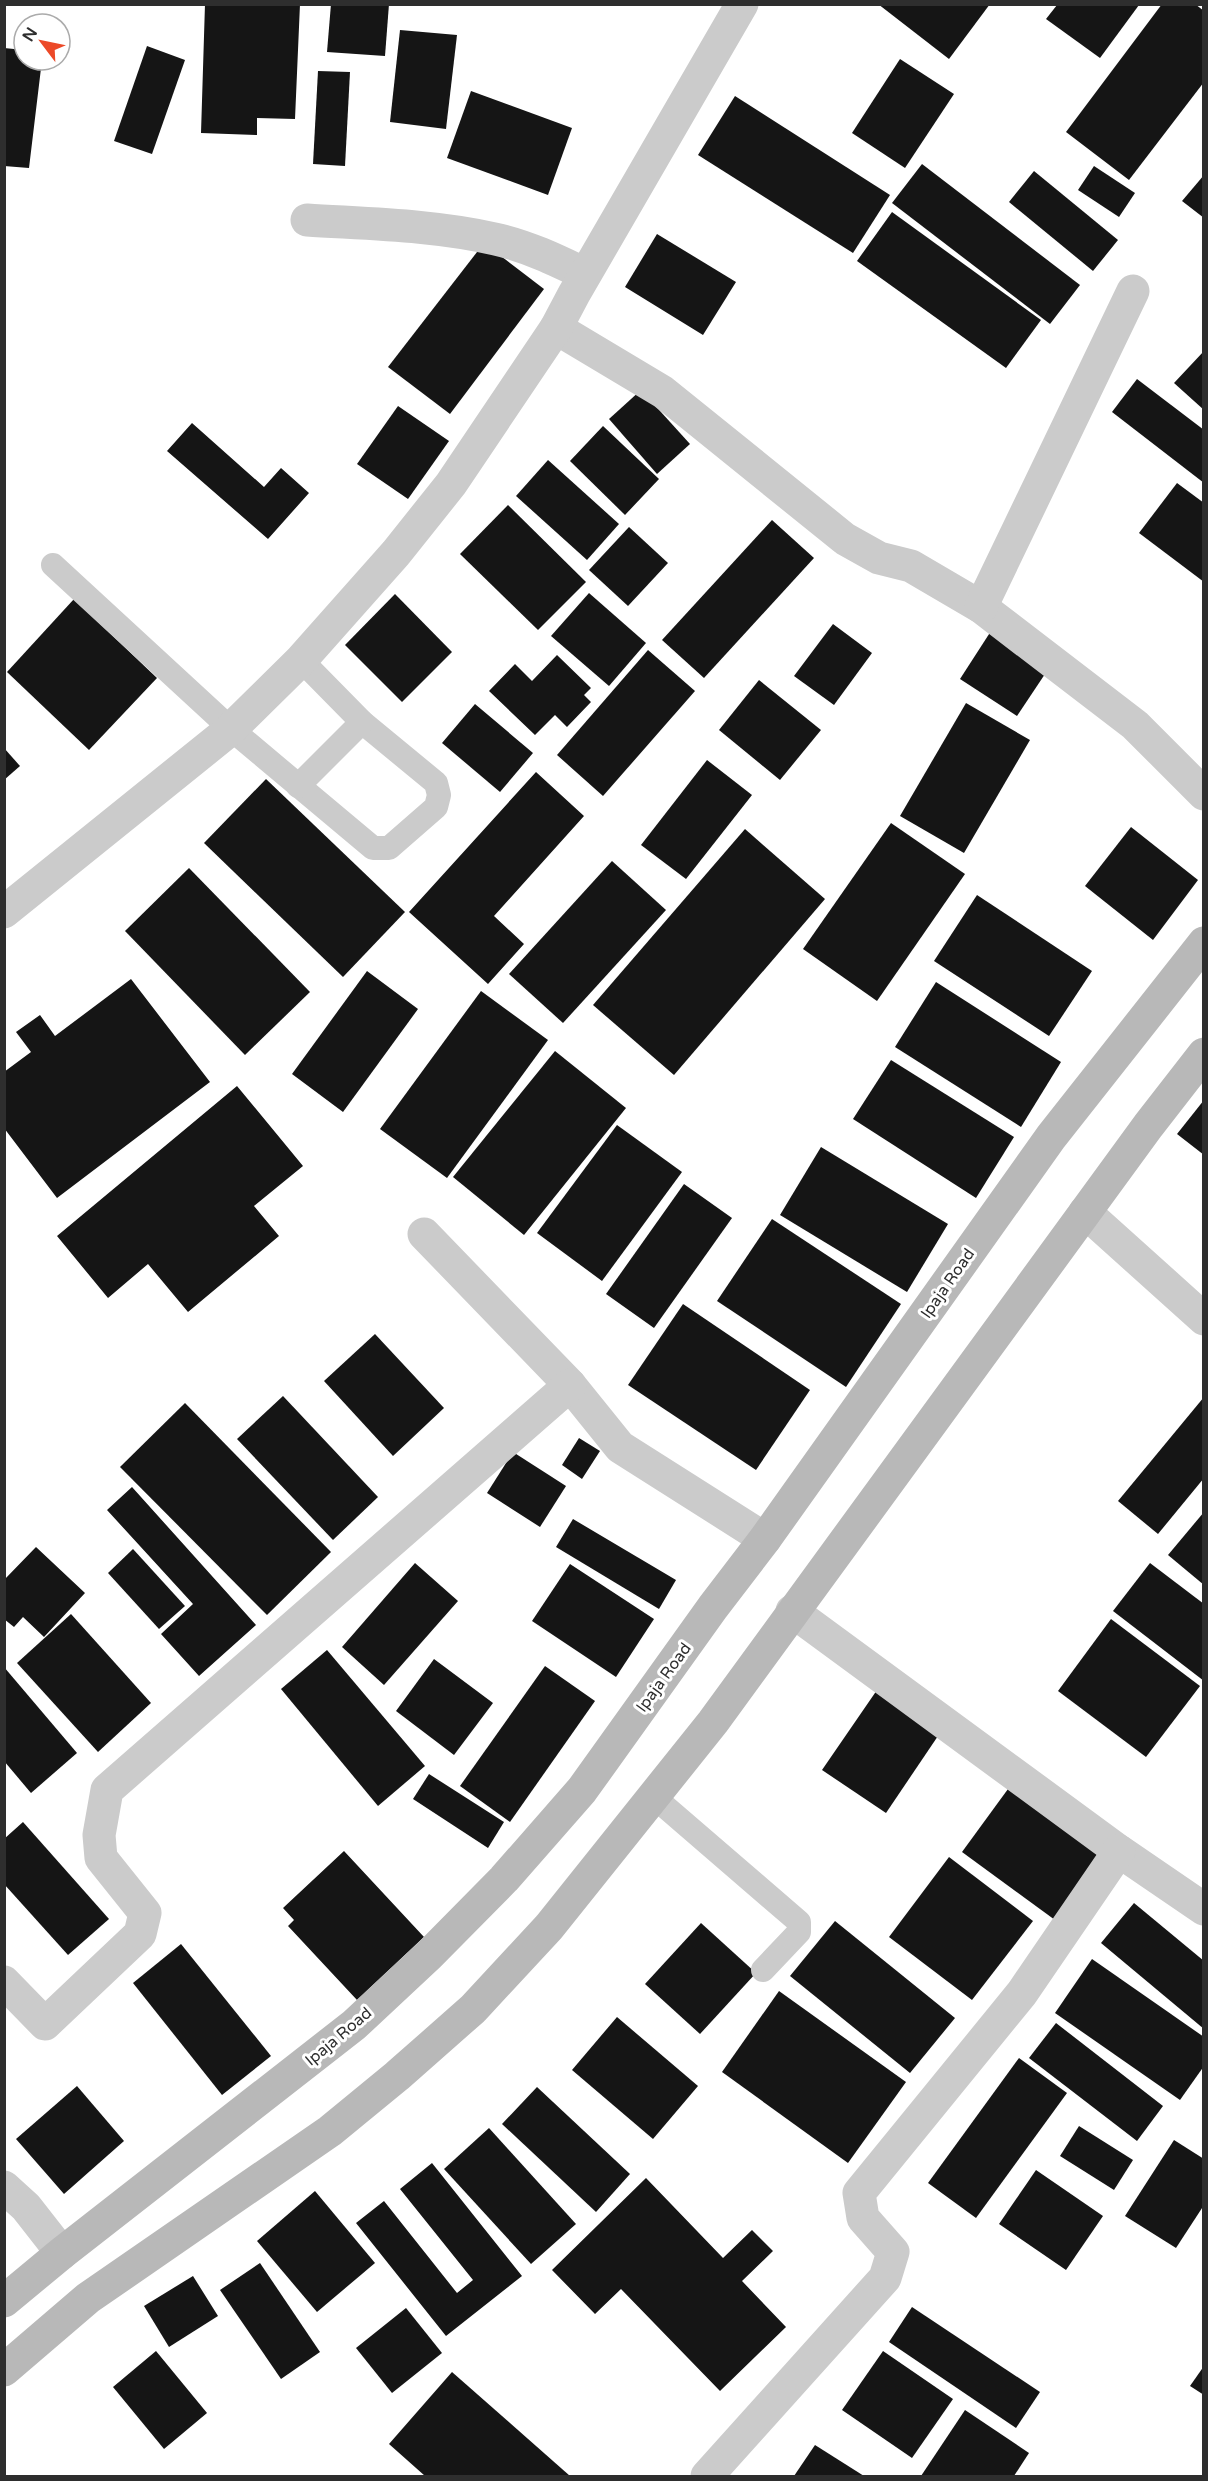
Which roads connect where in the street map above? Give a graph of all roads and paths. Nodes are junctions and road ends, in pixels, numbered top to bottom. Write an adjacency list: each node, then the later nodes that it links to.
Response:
1 (742, 4): 3 (street)
2 (307, 220): 3 (street)
3 (585, 274): 5 (street)
4 (1133, 291): 7 (street)
5 (556, 328): 7 (street); 8 (street)
6 (53, 565): 10 (lane)
7 (981, 607): 12 (street)
8 (301, 660): 9 (lane); 10 (street)
9 (362, 722): 11 (lane); 11 (lane)
10 (231, 729): 11 (lane); 13 (street)
11 (298, 786)
12 (1203, 794)
13 (4, 912)
14 (1203, 943): 20 (main road, Ipaja Road)
15 (1203, 1054): 16 (main road)
16 (1085, 1212): 18 (street); 21 (main road)
17 (424, 1234): 19 (street)
18 (1203, 1319)
19 (570, 1385): 20 (street); 26 (street)
20 (765, 1539): 28 (main road, Ipaja Road)
21 (792, 1611): 22 (main road); 23 (street)
22 (654, 1797): 25 (lane); 30 (main road)
23 (1119, 1851): 24 (street); 31 (street)
24 (1203, 1909)
25 (763, 1971)
26 (4, 1982)
27 (4, 2187): 28 (street)
28 (62, 2253): 29 (main road, Ipaja Road)
29 (4, 2301)
30 (4, 2370)
31 (707, 2476)

